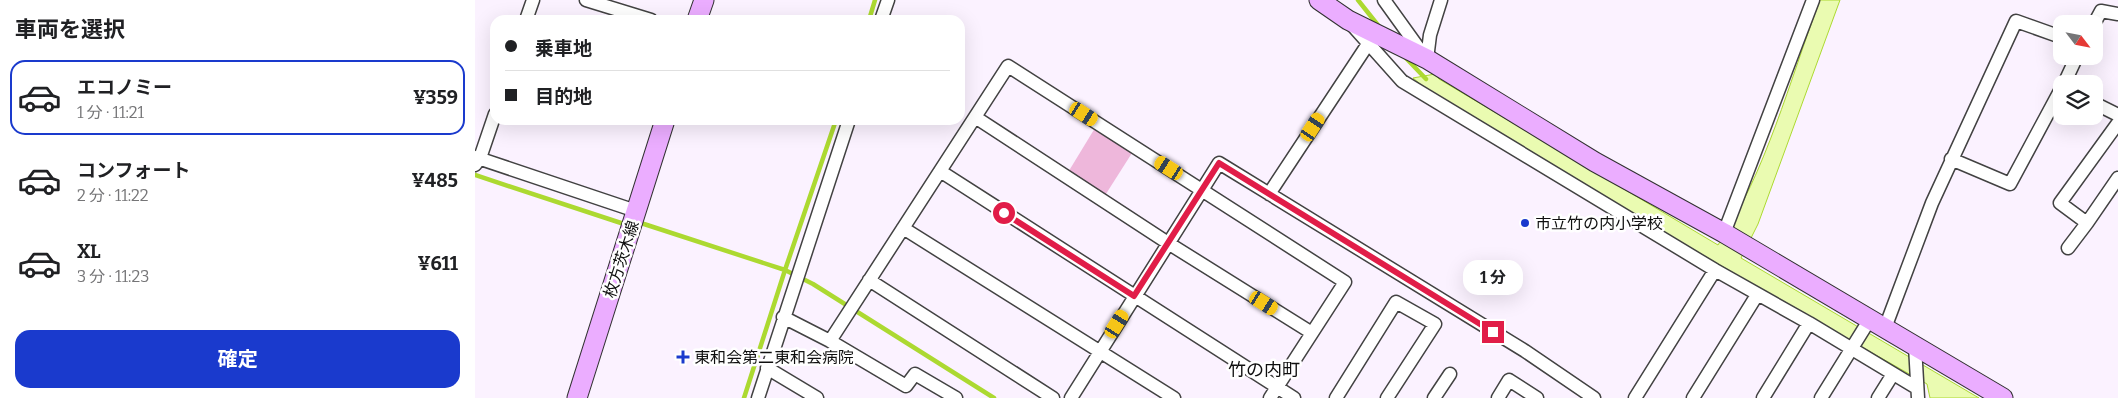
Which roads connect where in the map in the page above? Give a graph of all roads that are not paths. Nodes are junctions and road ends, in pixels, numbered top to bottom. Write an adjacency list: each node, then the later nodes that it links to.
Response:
1 (533, 0): 10 (street)
2 (586, 0): 11 (street)
3 (704, 0): 12 (street)
4 (887, 0): 13 (street)
5 (1319, 0): 15 (street)
6 (1384, 0): 18 (street)
7 (1441, 0): 18 (street)
8 (1813, 0): 36 (street)
9 (2118, 14): 14 (street)
10 (528, 15)
11 (635, 15)
12 (699, 15)
13 (882, 15)
14 (2099, 15)
15 (1348, 20): 17 (street); 18 (street)
16 (2053, 34): 27 (street)
17 (1368, 44): 32 (street); 39 (street)
18 (1427, 59): 36 (street)
19 (2053, 104): 27 (street)
20 (2103, 108): 21 (street)
21 (2118, 115)
22 (975, 117): 29 (street); 31 (street); 37 (street)
23 (2118, 123): 34 (street)
24 (491, 125): 28 (street)
25 (663, 125): 33 (street, 枚方茨木線)
26 (847, 125): 43 (street)
27 (1951, 159): 45 (street)
28 (477, 160): 33 (street)
29 (939, 172): 35 (street); 42 (street)
30 (2118, 178): 34 (street)
31 (1203, 189): 32 (street); 37 (street); 46 (street)
32 (1269, 194): 69 (street)
33 (637, 210): 56 (street, 枚方茨木線)
34 (2087, 223): 38 (street)
35 (903, 228): 40 (street); 49 (street)
36 (1724, 233): 45 (street)
37 (1168, 243): 42 (street); 46 (street)
38 (2068, 248)
39 (1715, 270): 41 (street); 70 (street)
40 (869, 280): 47 (street); 60 (street)
41 (1757, 295): 44 (street); 71 (street)
42 (1134, 296): 49 (street); 55 (street)
43 (783, 317): 47 (street); 51 (street)
44 (1809, 323): 48 (street); 72 (street)
45 (1873, 325): 48 (street); 50 (street)
46 (1312, 333): 55 (street)
47 (830, 341): 59 (street)
48 (1852, 348): 53 (street); 73 (street)
49 (1099, 351): 61 (street); 62 (street)
50 (1915, 352): 54 (street); 75 (street)
51 (767, 368): 57 (street); 58 (street)
52 (1450, 374): 66 (street)
53 (1893, 374): 54 (street); 74 (street)
54 (1918, 390)
55 (1274, 392): 63 (street)
56 (577, 398)
57 (758, 398)
58 (817, 398)
59 (956, 398)
60 (1053, 398)
61 (1071, 398)
62 (1174, 398)
63 (1294, 398)
64 (1336, 398): 65 (street)
65 (1387, 398)
66 (1434, 398)
67 (1498, 398): 68 (street)
68 (1537, 398)
69 (1594, 398)
70 (1635, 398)
71 (1693, 398)
72 (1763, 398)
73 (1821, 398)
74 (1878, 398)
75 (2003, 398)

